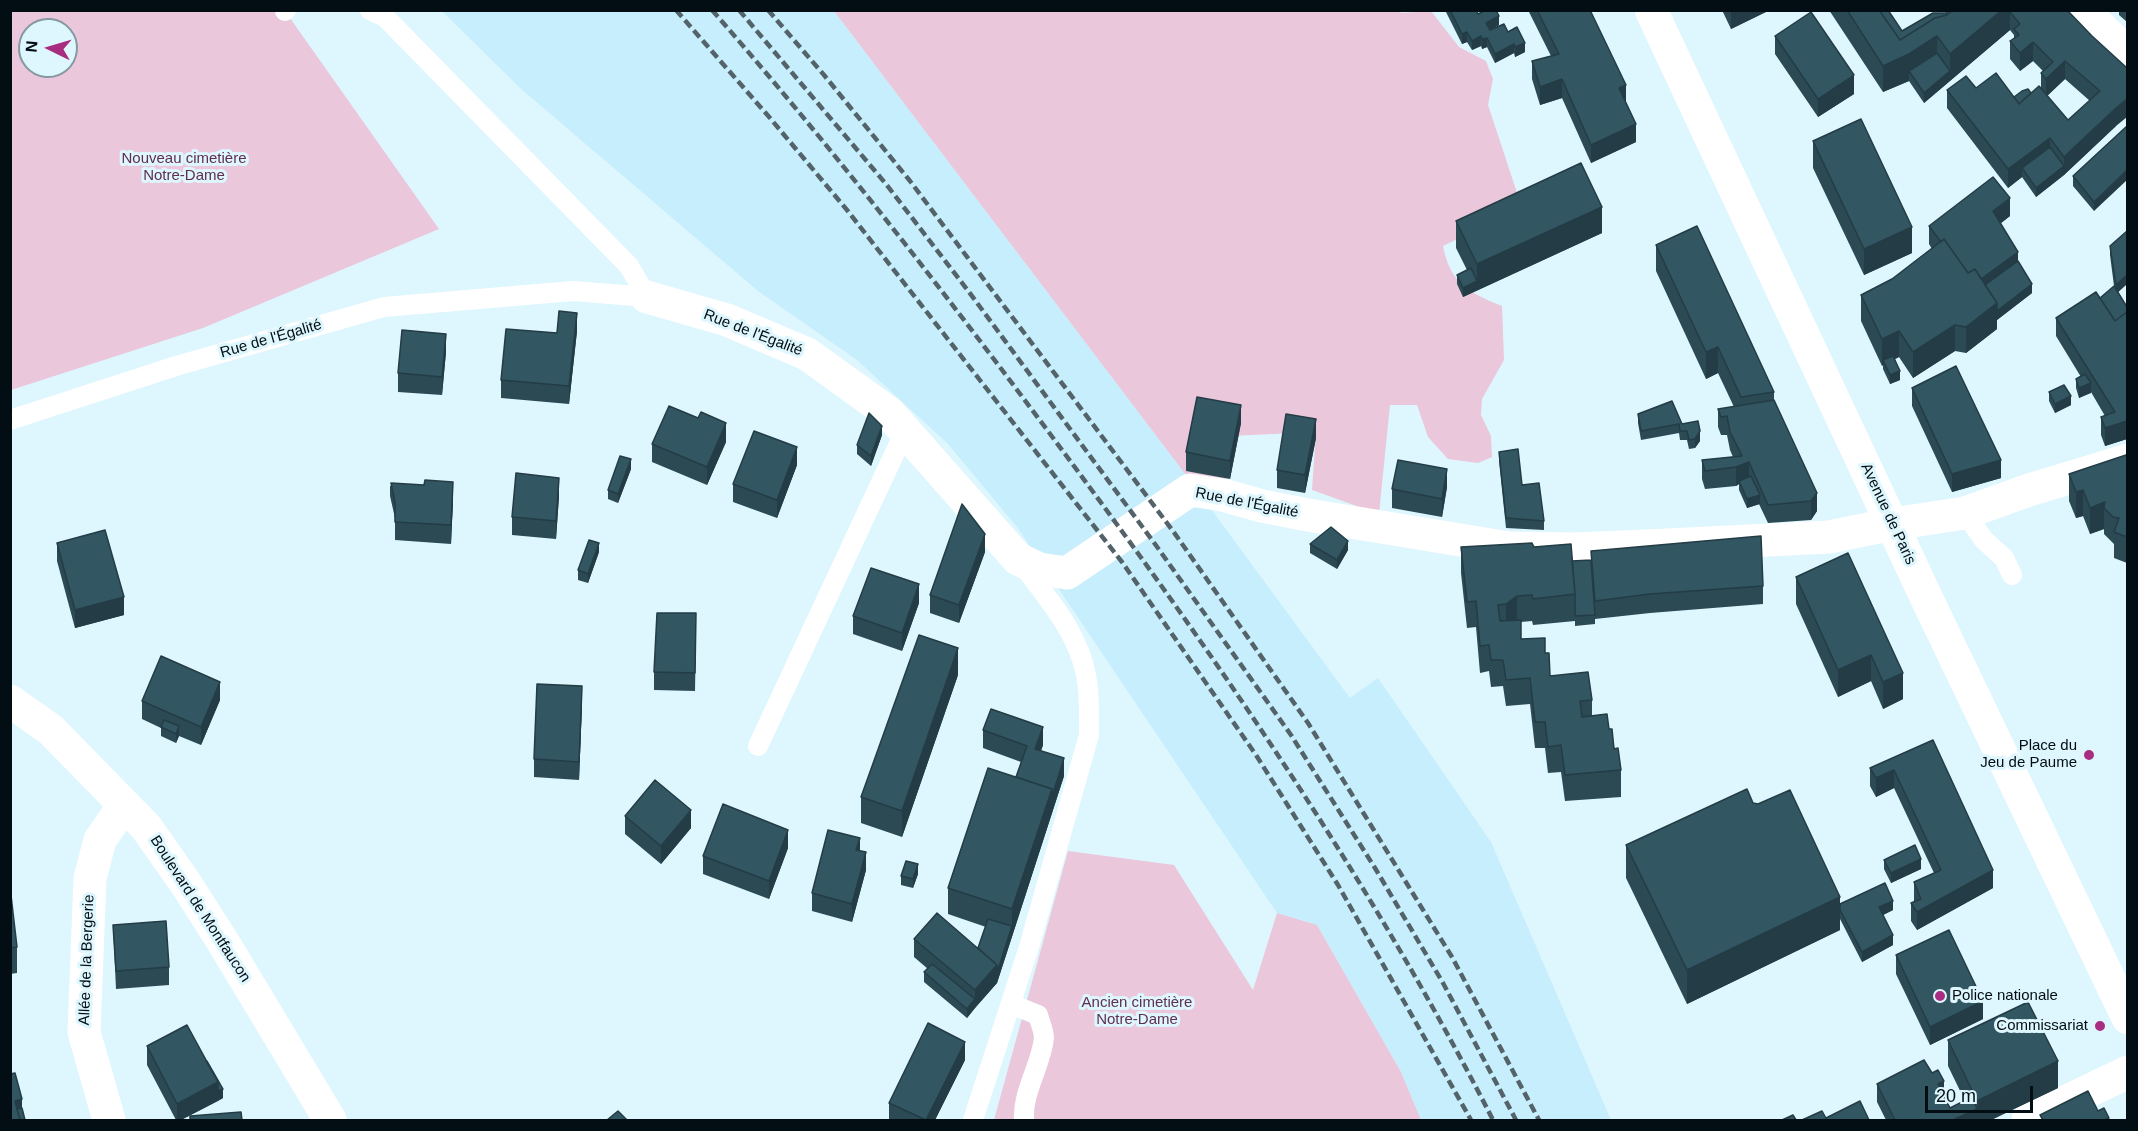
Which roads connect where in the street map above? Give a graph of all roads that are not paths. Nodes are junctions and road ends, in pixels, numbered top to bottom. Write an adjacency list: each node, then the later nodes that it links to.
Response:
1 (370, 10): 5 (lane)
2 (1651, 10): 10 (street, Avenue de Paris)
3 (2083, 10): 4 (street)
4 (2127, 54)
5 (647, 297): 6 (lane, Rue de l'Égalité); 7 (street, Rue de l'Égalité)
6 (10, 420)
7 (905, 431): 11 (street, Rue de l'Égalité); 14 (lane)
8 (2127, 460): 9 (street, Rue de l'Égalité)
9 (1965, 513): 10 (street, Rue de l'Égalité); 12 (lane)
10 (1893, 524): 11 (street, Rue de l'Égalité); 17 (street, Avenue de Paris)
11 (1018, 559): 16 (lane)
12 (2012, 575)
13 (10, 700): 15 (street, Boulevard de Montfaucon)
14 (758, 746)
15 (124, 805): 19 (street, Allée de la Bergerie); 20 (street, Boulevard de Montfaucon)
16 (1011, 1005): 21 (lane); 22 (lane)
17 (2127, 1018)
18 (2127, 1072): 23 (street)
19 (110, 1120)
20 (330, 1120)
21 (973, 1120)
22 (1024, 1120)
23 (2028, 1120)

